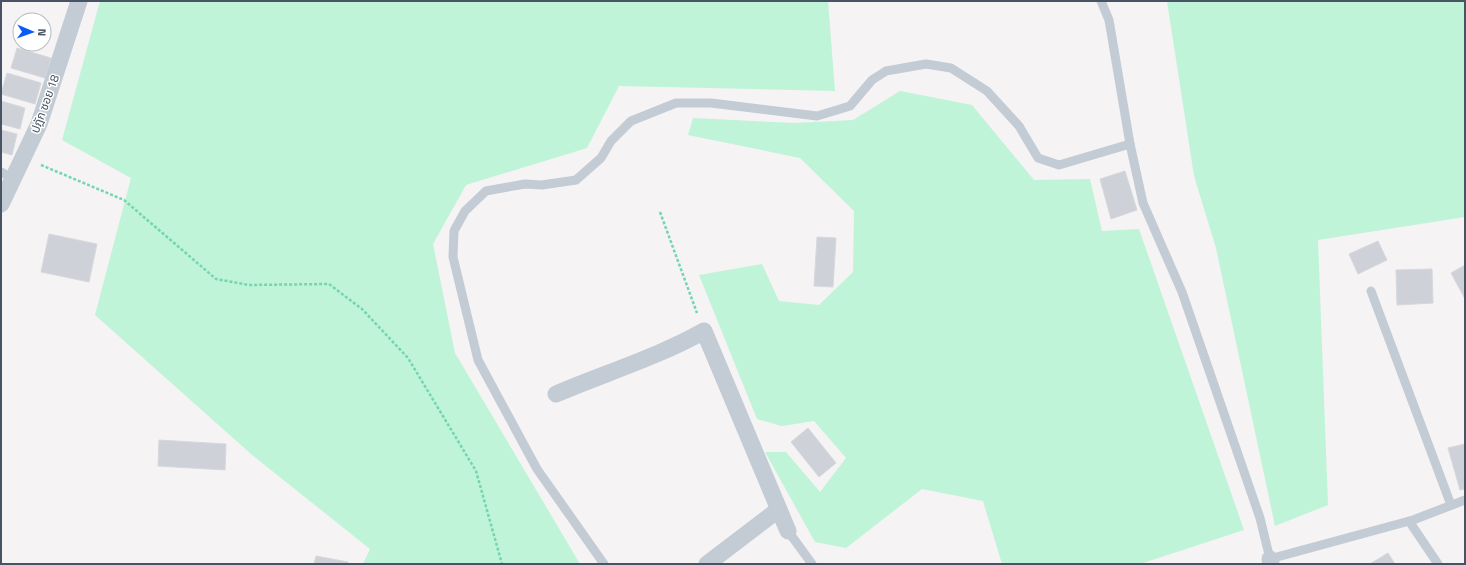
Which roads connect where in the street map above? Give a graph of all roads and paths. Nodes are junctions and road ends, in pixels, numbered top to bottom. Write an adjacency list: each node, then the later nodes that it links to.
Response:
1 (79, 1): 4 (street, ปฎัก ซอย 18)
2 (1101, 1): 3 (lane)
3 (1130, 144): 16 (lane); 18 (lane)
4 (24, 158): 5 (street, ปฎัก ซอย 18); 17 (path)
5 (7, 176): 6 (street, ปฎัก ซอย 18)
6 (1, 204)
7 (660, 212): 9 (path)
8 (1371, 291): 12 (lane)
9 (704, 331): 10 (street); 13 (street)
10 (556, 394)
11 (1465, 500): 12 (lane)
12 (1451, 505): 14 (lane)
13 (778, 510): 15 (street); 19 (street)
14 (1409, 521): 16 (lane); 21 (lane)
15 (788, 531): 20 (lane)
16 (1270, 562)
17 (502, 564)
18 (604, 564)
19 (707, 564)
20 (812, 564)
21 (1438, 564)

